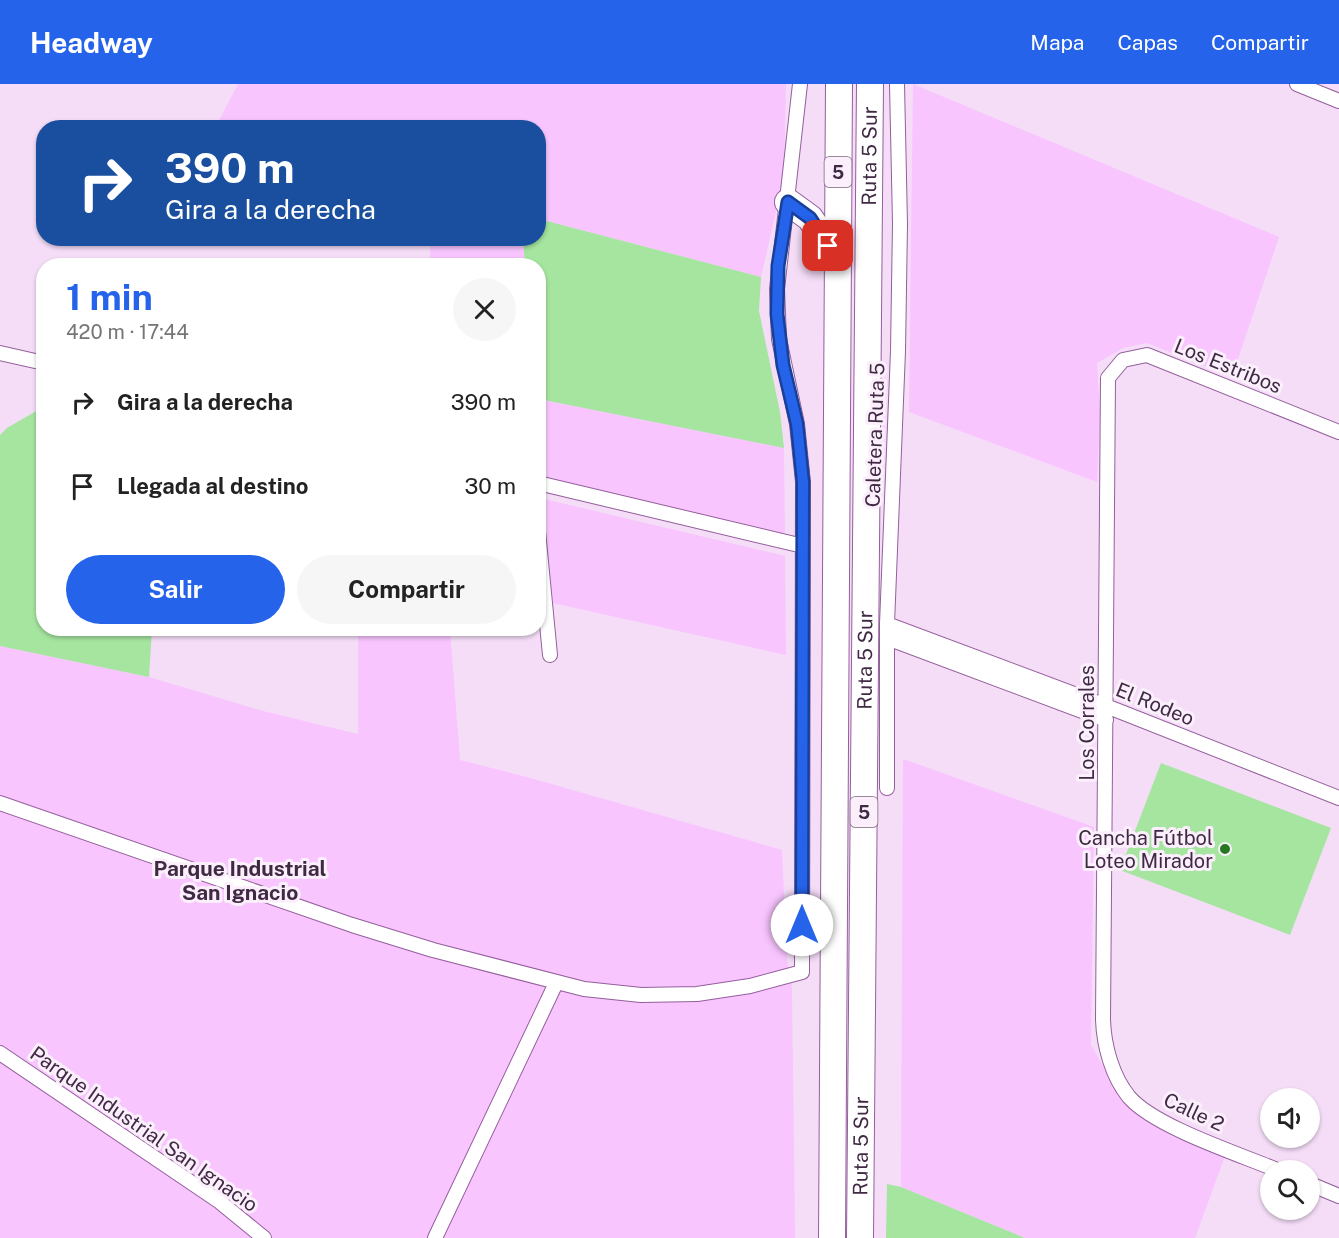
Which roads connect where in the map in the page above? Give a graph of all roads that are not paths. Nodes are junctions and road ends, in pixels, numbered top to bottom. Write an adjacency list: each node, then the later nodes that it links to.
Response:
1 (800, 84): 7 (street)
2 (839, 84): 8 (highway, Ruta 5 Sur / 5)
3 (870, 84): 32 (highway, Ruta 5 Sur / 5)
4 (897, 84): 16 (street, Caletera Ruta 5)
5 (1297, 84): 6 (street)
6 (1339, 101)
7 (788, 202): 8 (highway); 14 (street)
8 (838, 259): 31 (highway, Ruta 5 Sur / 5)
9 (0, 353): 10 (street)
10 (36, 361)
11 (1108, 378): 12 (street, Los Estribos); 18 (street, Los Corrales)
12 (1339, 432)
13 (546, 485): 14 (street)
14 (803, 546): 23 (street)
15 (546, 614): 17 (street)
16 (887, 631): 18 (street, El Rodeo); 19 (street, El Rodeo); 20 (street, Caletera Ruta 5)
17 (550, 655)
18 (1106, 706): 19 (street, Los Corrales); 21 (street, El Rodeo)
19 (1106, 720): 25 (street, Los Corrales)
20 (887, 788)
21 (1339, 798)
22 (0, 803): 23 (street)
23 (556, 983): 30 (street)
24 (0, 1053): 29 (street, Parque Industrial San Ignacio)
25 (1114, 1068): 26 (street, Calle 2)
26 (1260, 1163)
27 (1320, 1188): 28 (street)
28 (1339, 1196)
29 (264, 1238)
30 (435, 1238)
31 (832, 1238)
32 (860, 1238)

